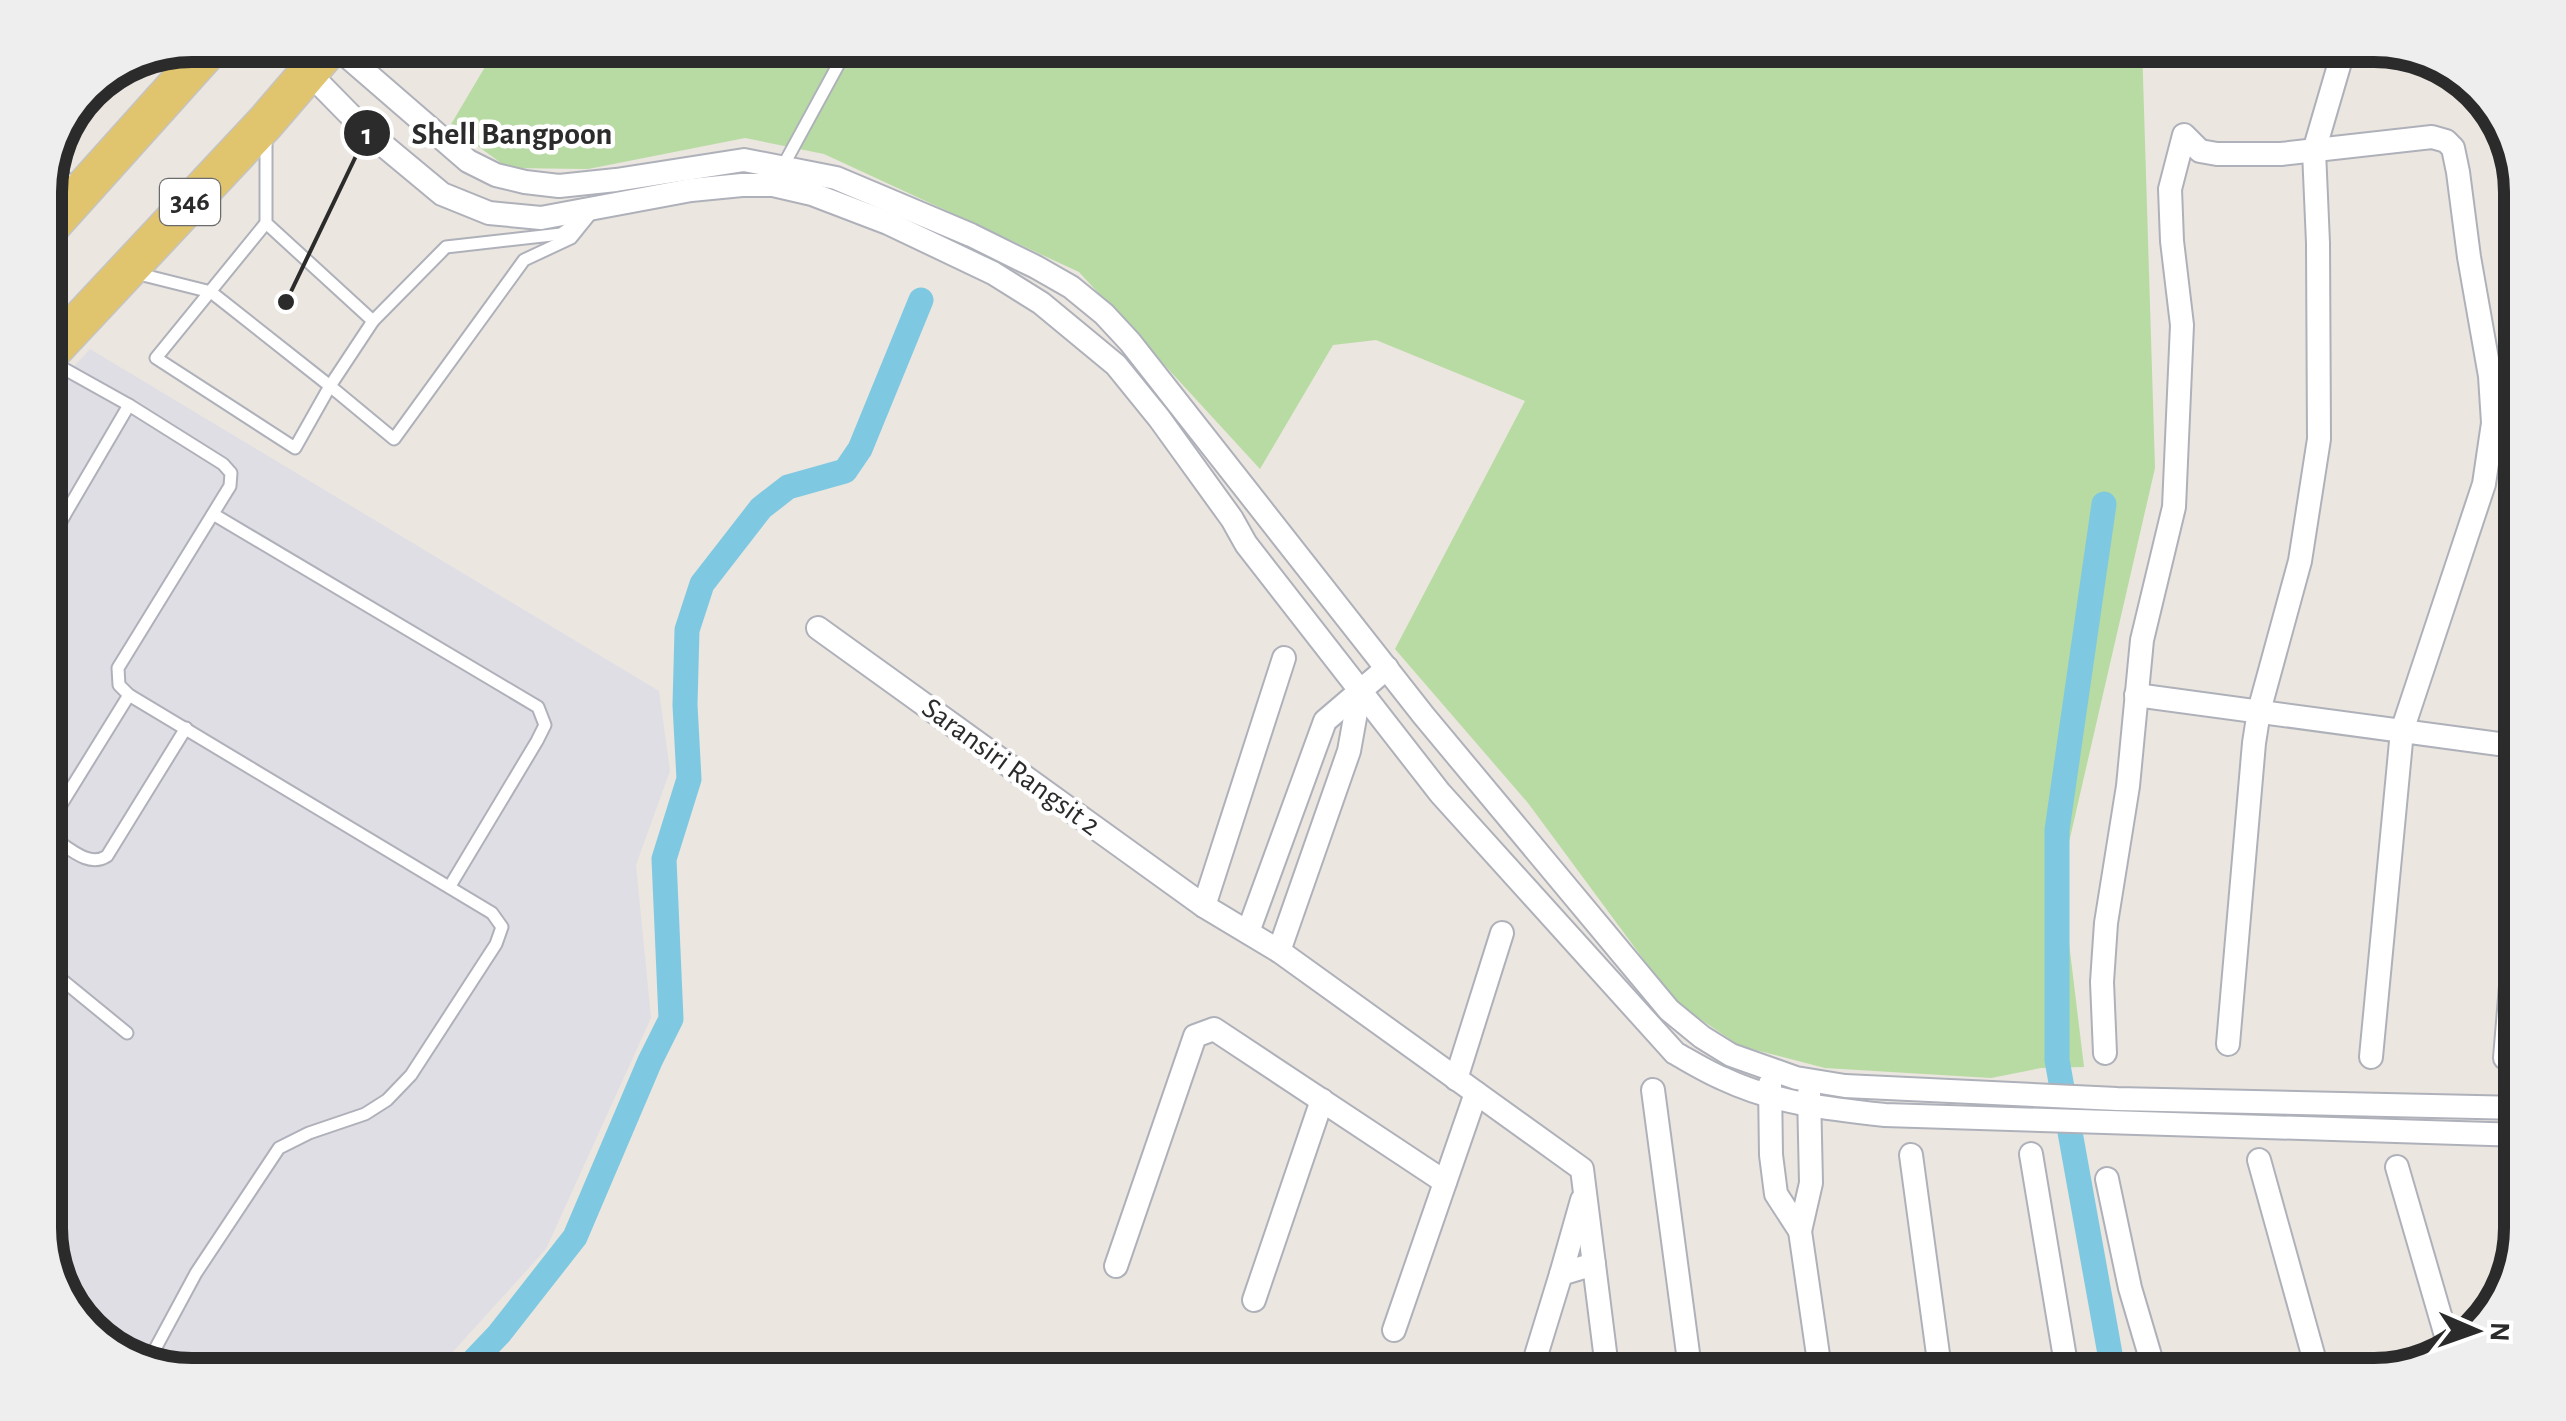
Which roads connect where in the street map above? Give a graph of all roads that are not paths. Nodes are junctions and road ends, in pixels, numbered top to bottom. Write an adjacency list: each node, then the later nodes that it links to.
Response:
1 (198, 62): 10 (main road)
2 (839, 62): 7 (lane)
3 (2340, 62): 6 (street)
4 (331, 63): 5 (main road, 346); 9 (street); 11 (street)
5 (266, 122): 13 (lane); 14 (main road, 346)
6 (2314, 151): 30 (street); 31 (street); 33 (street)
7 (783, 166): 9 (street); 22 (street)
8 (64, 177): 10 (lane)
9 (591, 183): 11 (street)
10 (81, 193): 12 (main road)
11 (594, 209): 16 (lane); 19 (lane); 24 (street)
12 (63, 212)
13 (266, 223): 15 (lane); 16 (lane)
14 (126, 270): 15 (lane); 17 (main road, 346)
15 (210, 292): 19 (lane); 19 (lane)
16 (373, 321): 19 (lane)
17 (63, 338)
18 (63, 368): 20 (lane)
19 (330, 386)
20 (129, 406): 21 (lane); 23 (lane)
21 (213, 514): 29 (lane); 39 (lane)
22 (1267, 514): 24 (street); 27 (street)
23 (64, 516)
24 (1246, 544): 28 (street)
25 (818, 628): 40 (street, Saransiri Rangsit 2)
26 (1284, 658): 40 (street)
27 (1386, 668): 28 (street); 36 (street)
28 (1360, 690): 38 (street); 41 (street); 43 (street)
29 (129, 695): 32 (lane); 35 (lane)
30 (2136, 695): 31 (street); 47 (street)
31 (2259, 711): 33 (street); 46 (street)
32 (186, 728): 37 (lane); 39 (lane)
33 (2402, 732): 34 (street); 48 (street)
34 (2504, 745)
35 (63, 802)
36 (1512, 822): 38 (street); 49 (street)
37 (63, 844)
38 (1487, 846): 54 (street)
39 (450, 886): 74 (lane)
40 (1204, 906): 41 (street, Saransiri Rangsit 2)
41 (1248, 932): 43 (street, Saransiri Rangsit 2)
42 (1502, 933): 50 (street)
43 (1279, 951): 50 (street, Saransiri Rangsit 2)
44 (63, 981): 45 (lane)
45 (127, 1033)
46 (2228, 1044)
47 (2105, 1053)
48 (2371, 1056)
49 (1771, 1068): 51 (street); 54 (street)
50 (1456, 1079): 53 (street, Saransiri Rangsit 2)
51 (1810, 1080): 56 (street); 58 (street)
52 (1654, 1090): 77 (street)
53 (1476, 1093): 65 (street); 66 (street, Saransiri Rangsit 2)
54 (1770, 1096): 56 (street); 67 (street)
55 (1322, 1100): 65 (street); 69 (street); 72 (street)
56 (1809, 1106): 58 (street); 67 (street)
57 (2504, 1108): 58 (street)
58 (2096, 1110): 59 (street)
59 (2504, 1134)
60 (2031, 1154): 80 (street)
61 (1910, 1156): 79 (street)
62 (2258, 1160): 82 (street)
63 (2397, 1167): 71 (street)
64 (2107, 1179): 81 (street)
65 (1445, 1182): 73 (street)
66 (1584, 1194): 68 (street, Saransiri Rangsit 2); 70 (street)
67 (1800, 1231): 78 (street)
68 (1594, 1264): 70 (street); 76 (street, Saransiri Rangsit 2)
69 (1116, 1266)
70 (1560, 1274): 75 (street)
71 (2430, 1281)
72 (1254, 1300)
73 (1394, 1330)
74 (153, 1352)
75 (1535, 1358)
76 (1606, 1358)
77 (1689, 1358)
78 (1818, 1358)
79 (1938, 1358)
80 (2065, 1358)
81 (2151, 1358)
82 (2314, 1358)

